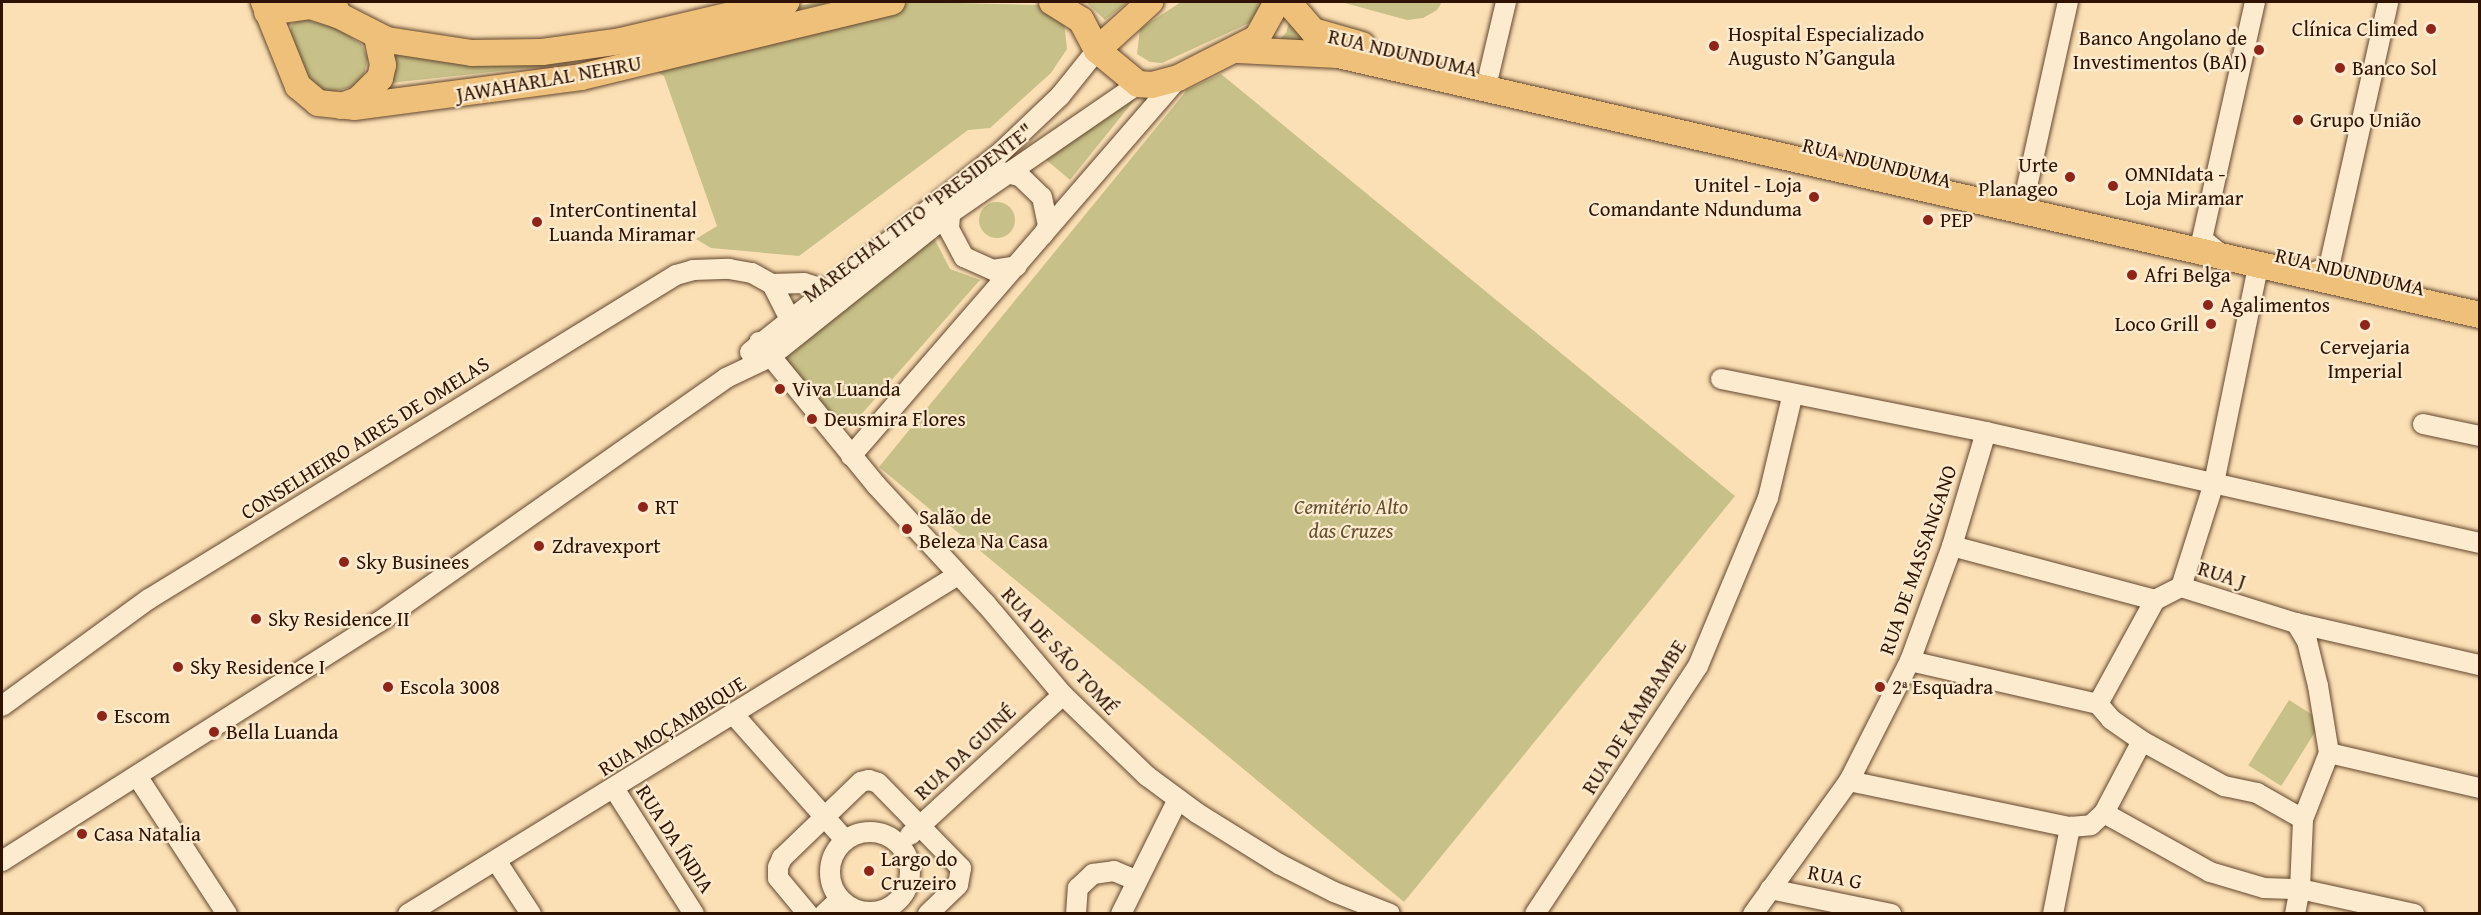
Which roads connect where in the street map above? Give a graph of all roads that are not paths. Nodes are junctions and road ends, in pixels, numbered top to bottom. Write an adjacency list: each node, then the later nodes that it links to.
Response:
1 (786, 2): 13 (main road, JAWAHARLAL NEHRU)
2 (892, 2): 19 (main road, JAWAHARLAL NEHRU)
3 (1052, 2): 14 (main road)
4 (1150, 2): 14 (main road)
5 (1277, 2): 15 (main road)
6 (1288, 2): 16 (main road, RUA NDUNDUMA)
7 (1506, 2): 16 (street)
8 (2255, 2): 26 (street)
9 (2388, 2): 30 (street)
10 (2062, 3): 23 (street)
11 (265, 7): 12 (main road, JAWAHARLAL NEHRU); 19 (main road, JAWAHARLAL NEHRU)
12 (335, 8): 13 (main road, JAWAHARLAL NEHRU)
13 (377, 36): 19 (main road)
14 (1097, 50): 18 (main road); 20 (street, MARECHAL TITO "PRESIDENTE")
15 (1238, 50): 17 (main road); 27 (main road, RUA NDUNDUMA)
16 (1489, 74): 23 (main road, RUA NDUNDUMA)
17 (1178, 78): 18 (main road); 25 (street)
18 (1138, 84): 21 (street, MARECHAL TITO "PRESIDENTE")
19 (338, 107)
20 (978, 170): 21 (street); 22 (street, MARECHAL TITO "PRESIDENTE")
21 (1006, 172): 24 (street, MARECHAL TITO "PRESIDENTE"); 25 (street)
22 (953, 191): 24 (street); 33 (street, MARECHAL TITO "PRESIDENTE")
23 (2024, 200): 26 (main road, RUA NDUNDUMA)
24 (949, 214): 28 (street); 33 (street, MARECHAL TITO "PRESIDENTE")
25 (1041, 237): 28 (street)
26 (2202, 240): 27 (street); 30 (main road, RUA NDUNDUMA)
27 (2226, 259): 29 (main road, RUA NDUNDUMA)
28 (1017, 266): 43 (street)
29 (2258, 266): 31 (main road, RUA NDUNDUMA); 44 (street)
30 (2329, 267): 31 (street); 34 (main road, RUA NDUNDUMA)
31 (2303, 276): 35 (main road, RUA NDUNDUMA)
32 (772, 284): 33 (street); 36 (street); 55 (street, CONSELHEIRO AIRES DE OMELAS)
33 (833, 296): 36 (street, MARECHAL TITO "PRESIDENTE")
34 (2480, 301)
35 (2480, 315)
36 (796, 325): 37 (street, MARECHAL TITO "PRESIDENTE")
37 (764, 350): 43 (street, RUA DE SÃO TOMÉ); 59 (street, MARECHAL TITO "PRESIDENTE")
38 (1720, 379): 39 (street)
39 (1792, 397): 41 (street); 89 (street, RUA DE KAMBAMBE)
40 (2423, 424): 42 (street)
41 (1986, 432): 44 (street); 46 (street, RUA DE MASSANGANO)
42 (2480, 436)
43 (851, 456): 47 (street, RUA DE SÃO TOMÉ)
44 (2214, 483): 45 (street); 48 (street)
45 (2480, 543)
46 (1952, 546): 49 (street); 51 (street, RUA DE MASSANGANO)
47 (958, 576): 53 (street, RUA DE SÃO TOMÉ); 56 (street, RUA MOÇAMBIQUE)
48 (2181, 587): 49 (street, RUA J); 50 (street, RUA J)
49 (2155, 600): 54 (street)
50 (2296, 623): 52 (street, RUA J); 58 (street)
51 (1910, 661): 54 (street); 60 (street, RUA DE MASSANGANO)
52 (2480, 665)
53 (1063, 695): 63 (street, RUA DE SÃO TOMÉ); 67 (street, RUA DA GUINÉ)
54 (2098, 704): 57 (street)
55 (2, 706)
56 (735, 716): 62 (street, RUA MOÇAMBIQUE); 65 (street)
57 (2142, 741): 64 (street); 66 (street)
58 (2329, 753): 61 (street); 66 (street)
59 (137, 776): 71 (street, MARECHAL TITO "PRESIDENTE"); 80 (street)
60 (1849, 781): 68 (street); 75 (street, RUA DE MASSANGANO)
61 (2480, 788)
62 (615, 790): 72 (street, RUA MOÇAMBIQUE); 83 (street, RUA DA ÍNDIA)
63 (1178, 799): 73 (street); 79 (street, RUA DE SÃO TOMÉ)
64 (2104, 813): 68 (street); 74 (street)
65 (824, 817): 67 (street); 69 (street); 84 (street)
66 (2302, 819): 74 (street)
67 (920, 826): 70 (street, RUA DA GUINÉ); 86 (street)
68 (2070, 827): 92 (street)
69 (845, 840): 70 (street); 76 (street)
70 (899, 844): 78 (street)
71 (2, 861)
72 (497, 862): 81 (street, RUA MOÇAMBIQUE); 82 (street)
73 (1137, 881): 87 (street); 88 (street)
74 (2300, 889): 93 (street); 94 (street)
75 (1770, 890): 77 (street, RUA G); 90 (street, RUA DE MASSANGANO)
76 (840, 899): 78 (street); 85 (street)
77 (1823, 906): 91 (street, RUA G)
78 (903, 908)
79 (1379, 912)
80 (227, 914)
81 (408, 914)
82 (531, 914)
83 (694, 914)
84 (808, 914)
85 (824, 914)
86 (928, 914)
87 (1077, 914)
88 (1121, 914)
89 (1535, 914)
90 (1753, 914)
91 (1891, 914)
92 (2053, 914)
93 (2295, 914)
94 (2414, 914)

